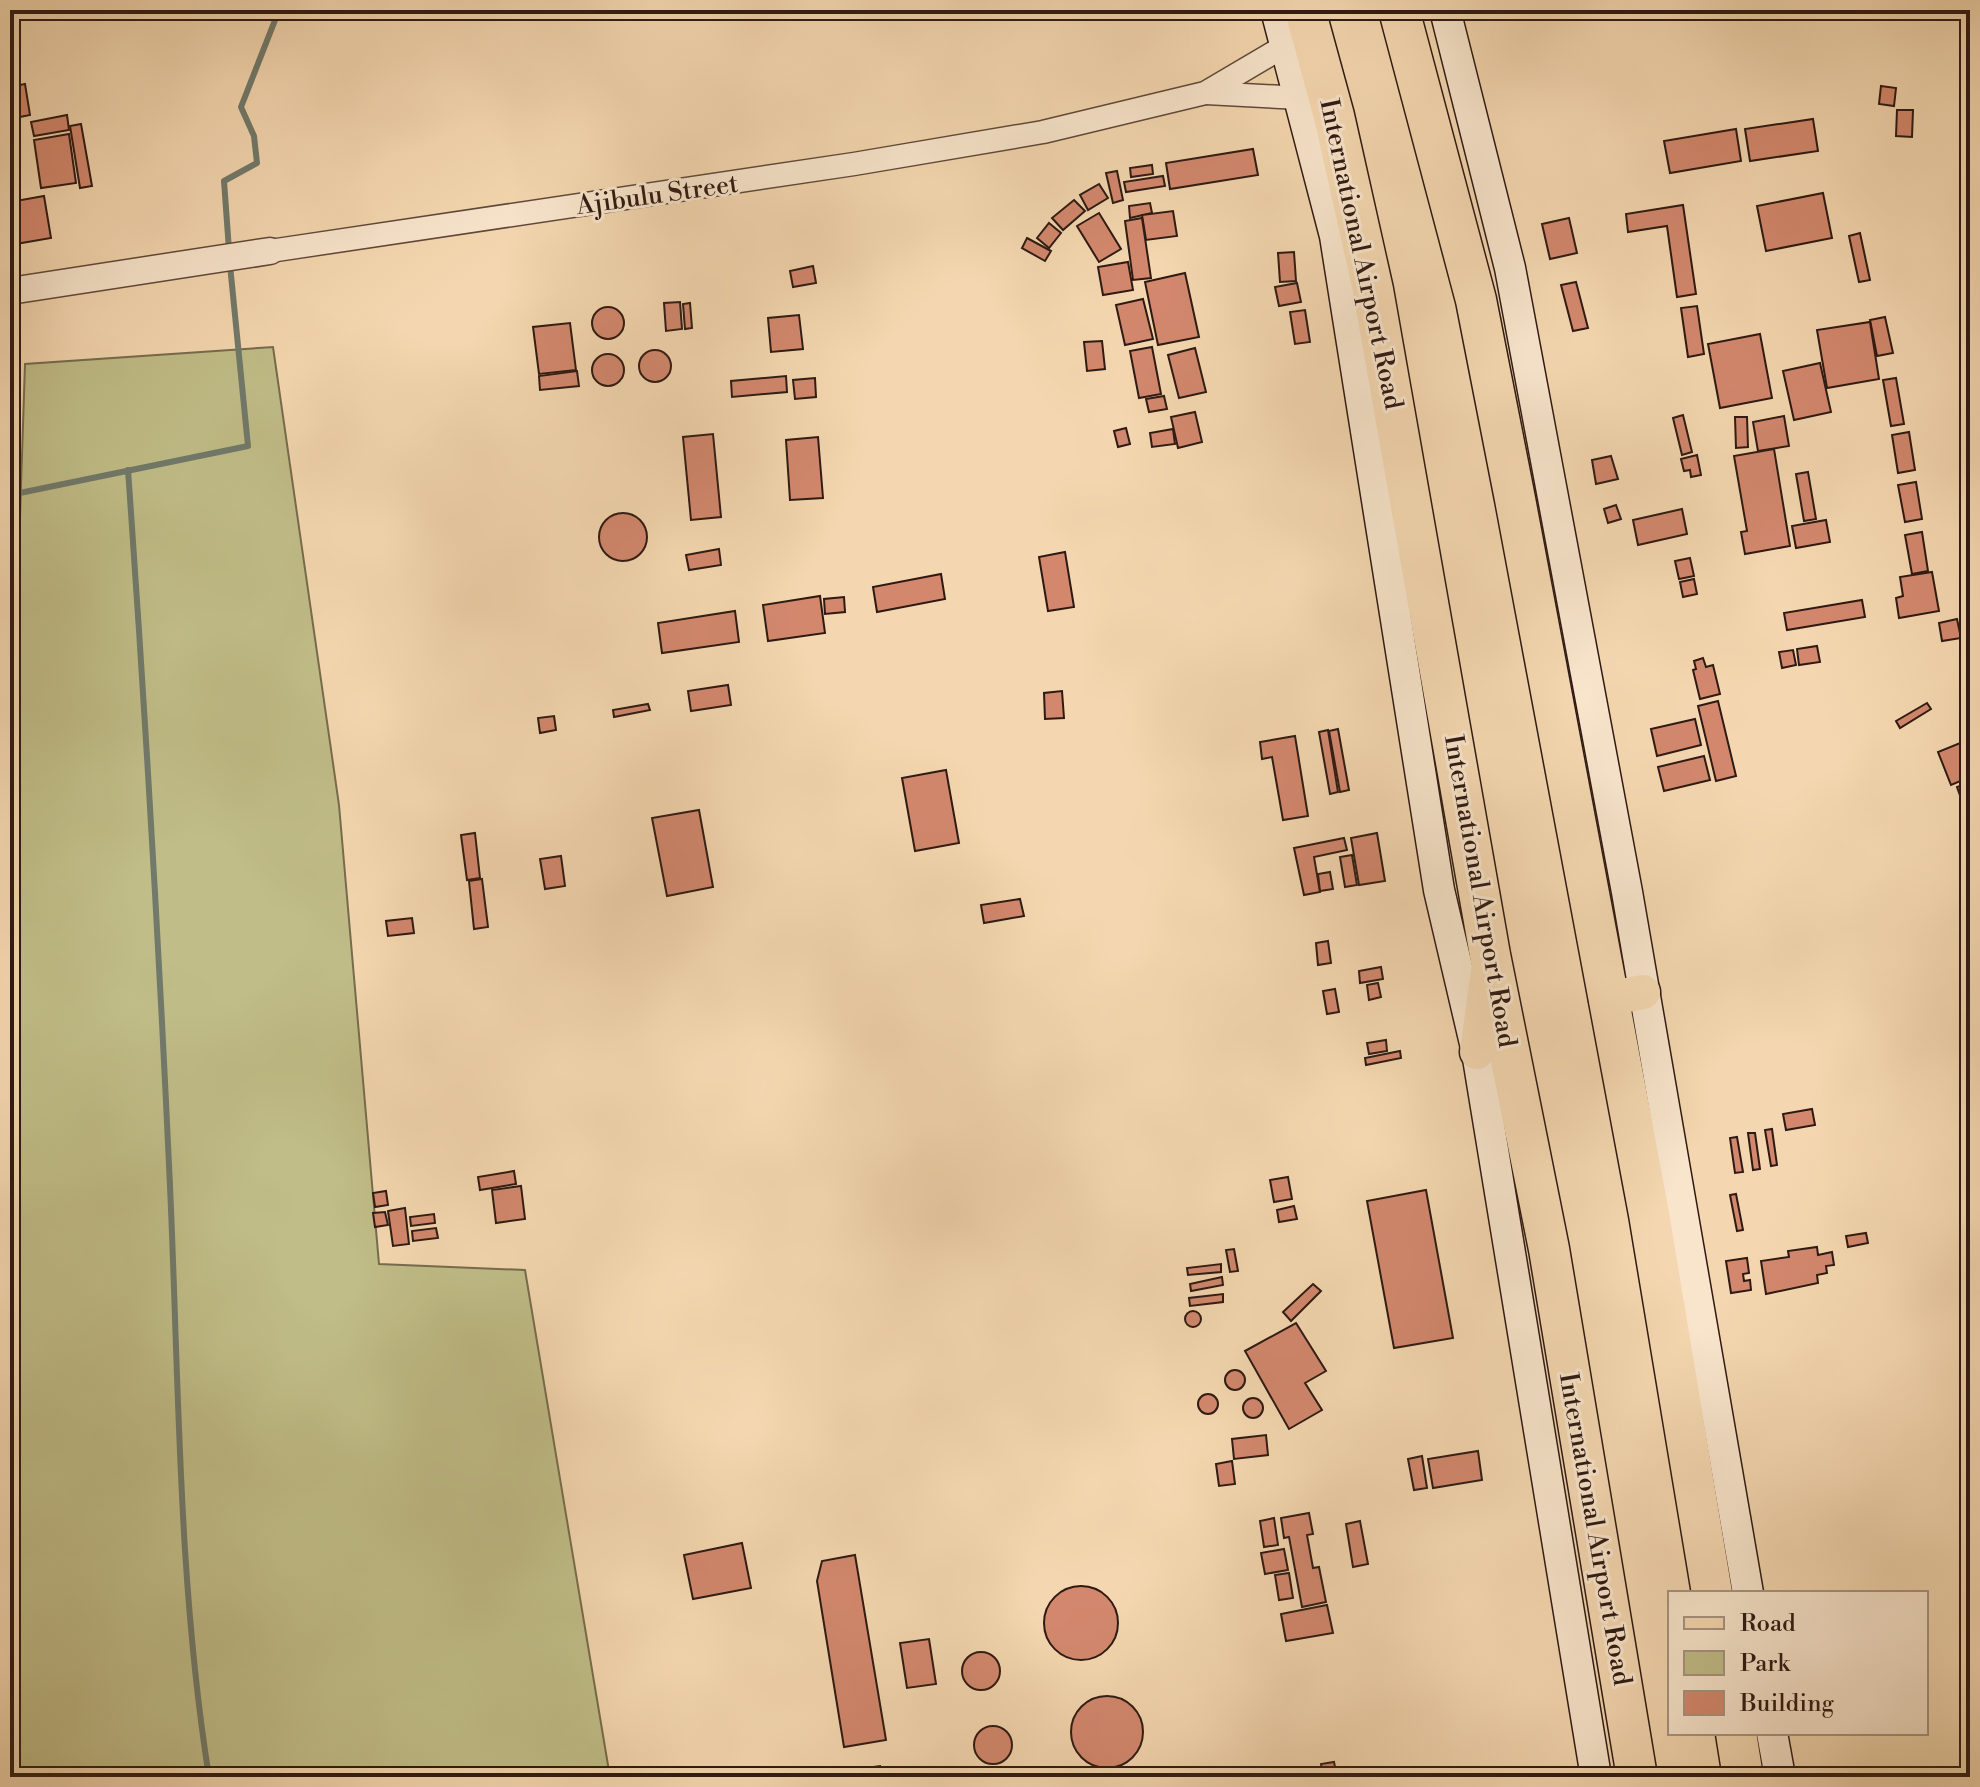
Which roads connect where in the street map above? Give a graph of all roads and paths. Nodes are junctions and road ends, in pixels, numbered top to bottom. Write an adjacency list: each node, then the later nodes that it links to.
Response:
1 (1276, 10): 4 (main road, International Airport Road)
2 (1399, 10): 10 (highway)
3 (1445, 10): 10 (main road)
4 (1296, 27): 5 (street, Ajibulu Street); 6 (main road, International Airport Road); 9 (highway, International Airport Road)
5 (1205, 93): 6 (street); 7 (street, Ajibulu Street)
6 (1301, 98): 11 (main road, International Airport Road)
7 (270, 251): 8 (street, Ajibulu Street)
8 (10, 291)
9 (1490, 955): 11 (main road); 17 (highway, International Airport Road)
10 (1625, 996): 12 (highway); 13 (main road)
11 (1477, 1052): 16 (main road, International Airport Road)
12 (1712, 1591)
13 (1748, 1591)
14 (1736, 1735): 18 (highway)
15 (1772, 1735): 19 (main road)
16 (1596, 1777)
17 (1637, 1777)
18 (1743, 1777)
19 (1780, 1777)

